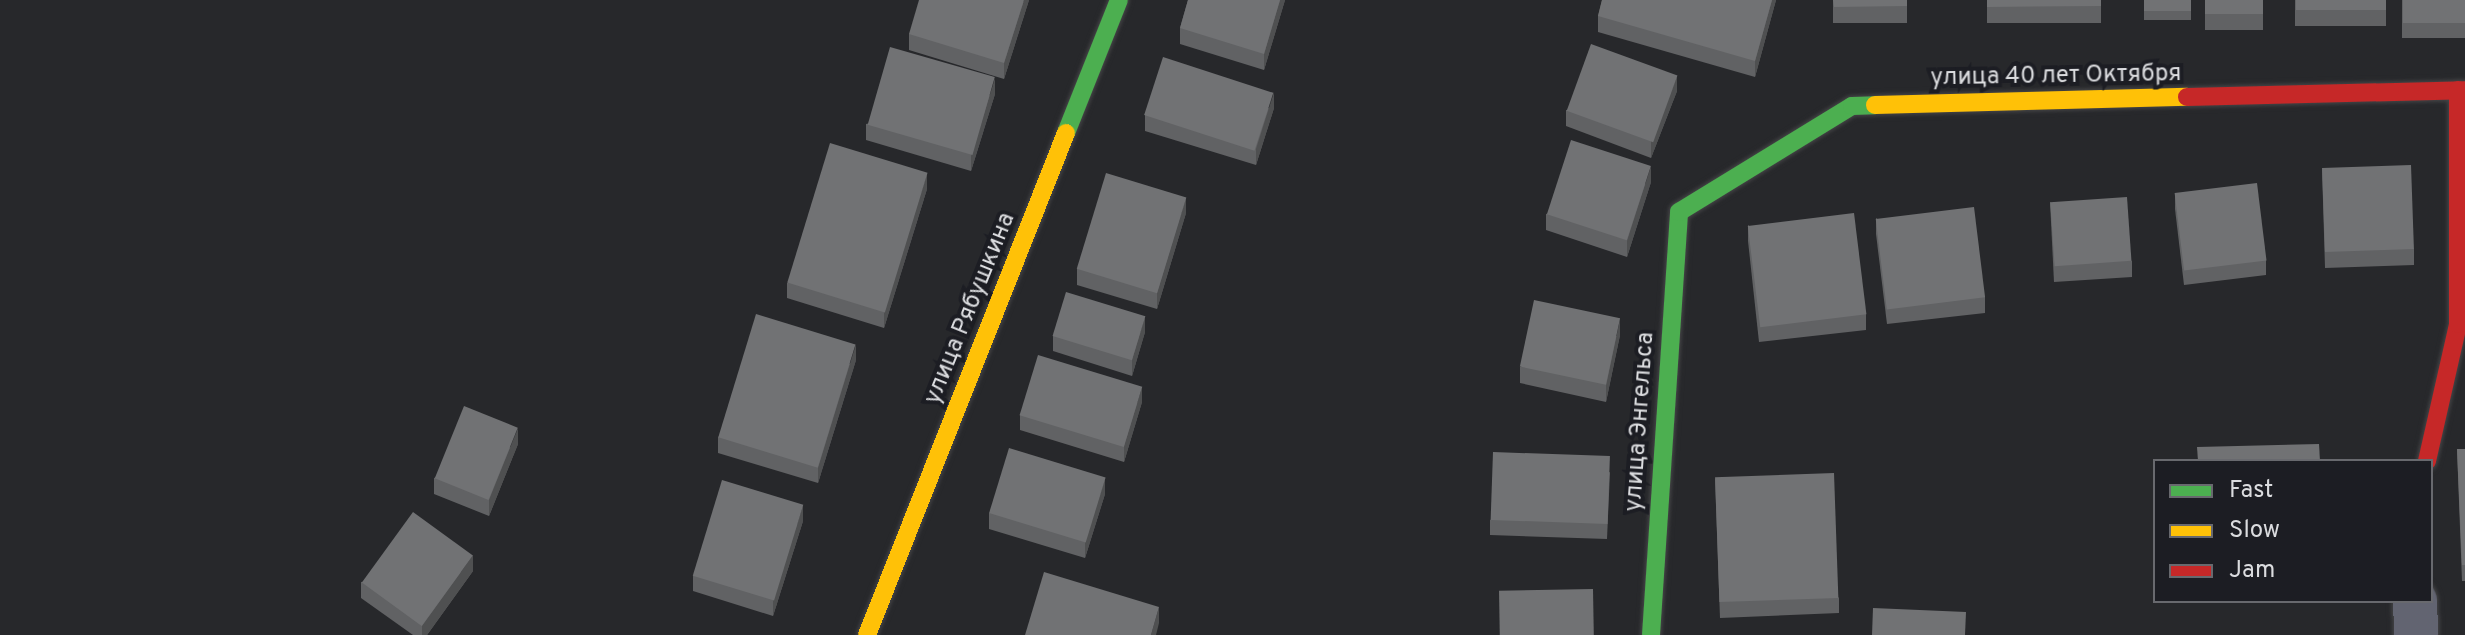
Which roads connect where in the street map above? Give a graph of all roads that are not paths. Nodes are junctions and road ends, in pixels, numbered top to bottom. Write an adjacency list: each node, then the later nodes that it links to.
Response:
1 (1119, 0): 6 (street, улица Рябушкина)
2 (2461, 90): 3 (street, улица 40 лет Октября); 4 (street)
3 (1679, 212): 7 (street, улица Энгельса)
4 (2427, 459)
5 (2415, 603): 8 (street)
6 (867, 635)
7 (1651, 635)
8 (2416, 635)

